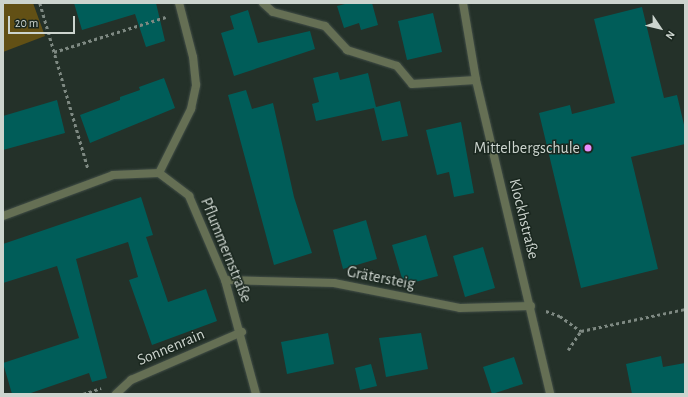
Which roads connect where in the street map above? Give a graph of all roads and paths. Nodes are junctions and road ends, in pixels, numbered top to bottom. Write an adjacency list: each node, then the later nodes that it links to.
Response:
1 (40, 3): 6 (path)
2 (180, 3): 5 (street)
3 (263, 3): 7 (street)
4 (463, 3): 7 (street, Klockhstraße)
5 (182, 12): 6 (path); 8 (street)
6 (54, 52): 9 (path)
7 (476, 80): 12 (street, Klockhstraße)
8 (159, 173): 9 (street); 11 (street, Pflummernstraße)
9 (93, 183): 10 (street)
10 (3, 216)
11 (225, 280): 12 (street, Grätersteig); 15 (street, Pflummernstraße)
12 (531, 306): 14 (path); 19 (street, Klockhstraße)
13 (685, 309): 14 (path)
14 (581, 331): 16 (path)
15 (242, 332): 17 (street, Sonnenrain); 18 (street, Pflummernstraße)
16 (568, 350)
17 (116, 394)
18 (256, 394)
19 (550, 394)

